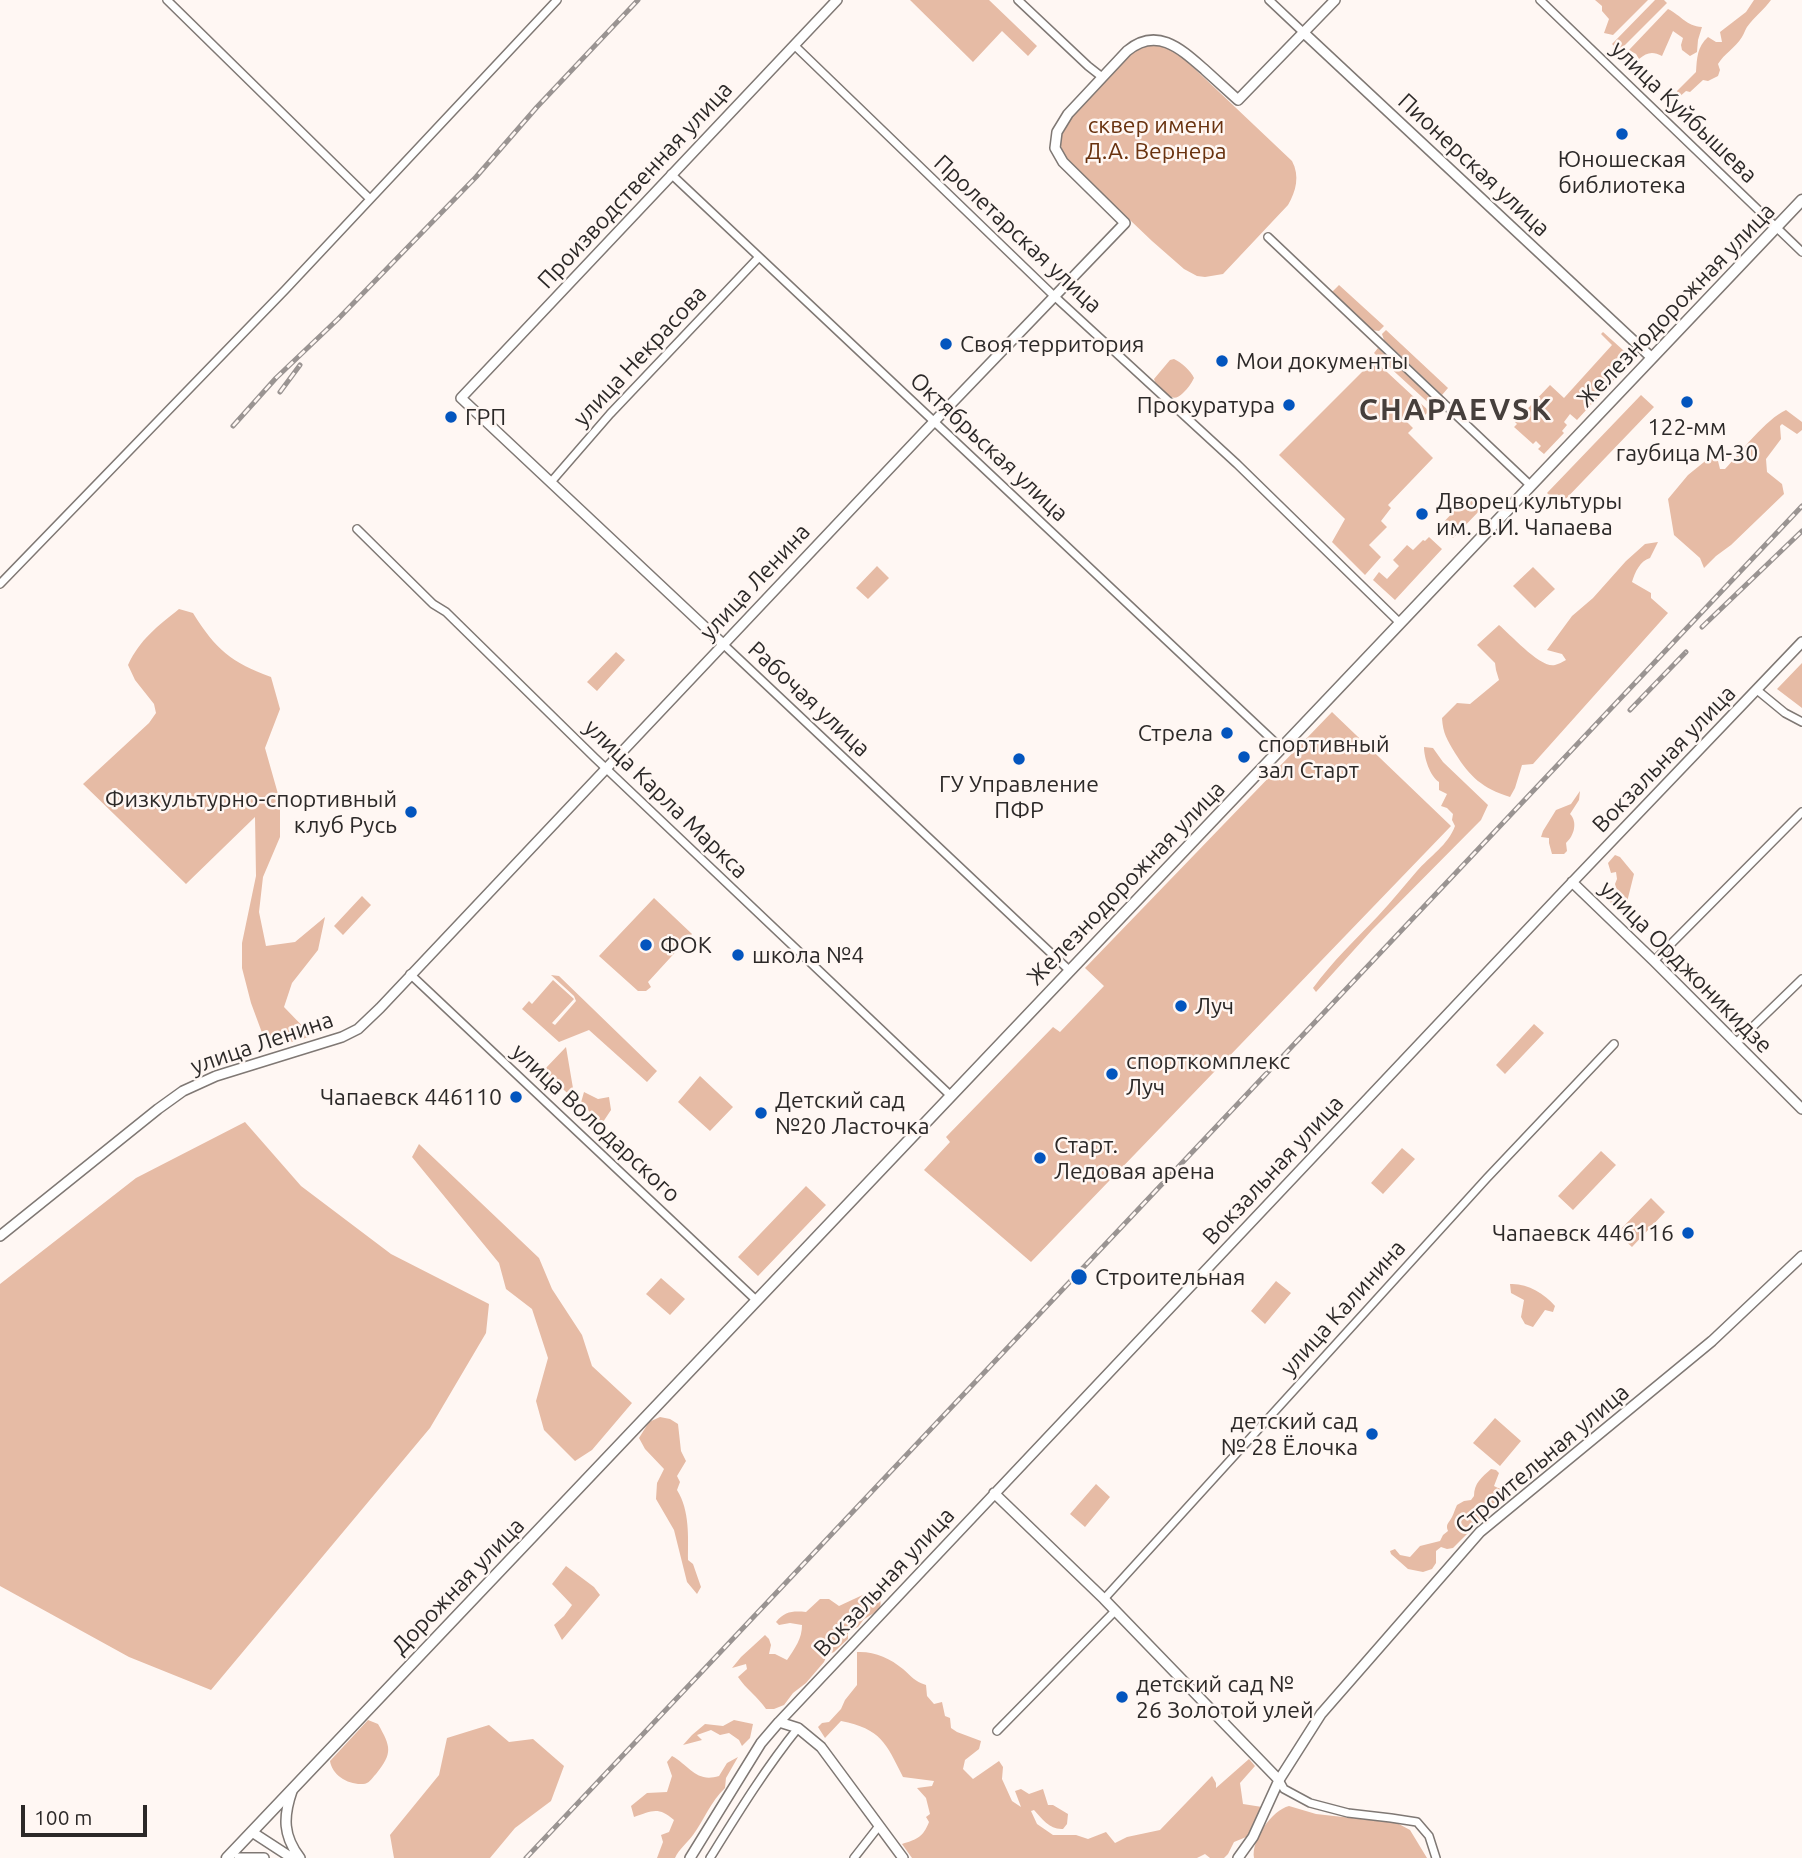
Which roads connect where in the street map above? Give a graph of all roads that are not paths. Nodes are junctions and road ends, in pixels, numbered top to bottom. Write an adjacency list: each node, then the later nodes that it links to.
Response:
1 (167, 0): 12 (street)
2 (557, 0): 12 (street)
3 (837, 0): 9 (street, Производственная улица)
4 (1018, 0): 10 (street)
5 (1269, 0): 8 (street, Пионерская улица)
6 (1335, 0): 8 (street, улица Ленина)
7 (1540, 0): 14 (street, улица Куйбышева)
8 (1304, 33): 10 (street, улица Ленина); 19 (street, Пионерская улица)
9 (794, 45): 11 (street, Производственная улица); 18 (street, Пролетарская улица)
10 (1102, 77): 18 (street, улица Ленина)
11 (671, 174): 17 (street, Октябрьская улица); 20 (street, Производственная улица)
12 (370, 199): 25 (street)
13 (1802, 200): 14 (main road, Железнодорожная улица)
14 (1777, 227): 16 (street, улица Куйбышева); 19 (main road, Железнодорожная улица)
15 (1268, 237): 23 (street)
16 (1802, 252)
17 (759, 257): 21 (street, Октябрьская улица); 22 (street, улица Некрасова)
18 (1056, 297): 21 (street, улица Ленина); 26 (street, Пролетарская улица)
19 (1651, 358): 23 (main road, Железнодорожная улица)
20 (461, 398): 22 (street, Рабочая улица)
21 (934, 421): 28 (street, улица Ленина); 31 (street, Октябрьская улица)
22 (551, 482): 28 (street, Рабочая улица)
23 (1530, 485): 26 (main road, Железнодорожная улица)
24 (357, 529): 32 (street, улица Карла Маркса)
25 (0, 584)
26 (1400, 623): 31 (main road, Железнодорожная улица)
27 (1802, 642): 29 (street, Вокзальная улица)
28 (723, 644): 32 (street, улица Ленина); 36 (street, Рабочая улица)
29 (1757, 690): 30 (street); 34 (street, Вокзальная улица)
30 (1802, 722)
31 (1281, 748): 36 (main road, Железнодорожная улица)
32 (606, 768): 37 (street, улица Ленина); 41 (street, улица Карла Маркса)
33 (1802, 812): 35 (street)
34 (1572, 882): 35 (street, улица Орджоникидзе); 47 (street, Вокзальная улица)
35 (1654, 961): 40 (street, улица Орджоникидзе)
36 (1070, 971): 41 (main road, Железнодорожная улица)
37 (410, 974): 43 (street, улица Ленина); 45 (street, улица Володарского)
38 (1802, 979): 40 (street)
39 (1614, 1044): 48 (street, улица Калинина)
40 (1736, 1044): 42 (street, улица Орджоникидзе)
41 (950, 1095): 45 (main road, Железнодорожная улица)
42 (1802, 1110)
43 (0, 1236)
44 (1802, 1256): 53 (street, Строительная улица)
45 (756, 1300): 46 (main road, Железнодорожная улица)
46 (652, 1411): 54 (main road, Дорожная улица)
47 (994, 1493): 48 (street); 50 (street, Вокзальная улица)
48 (1104, 1599): 49 (street)
49 (1115, 1611): 52 (street); 53 (street)
50 (777, 1725): 51 (street); 62 (street, Вокзальная улица)
51 (798, 1728): 55 (street); 63 (street)
52 (997, 1731)
53 (1279, 1780): 66 (street, Строительная улица); 67 (street)
54 (293, 1788): 56 (main road, Дорожная улица); 61 (street)
55 (879, 1826): 64 (street); 65 (street)
56 (251, 1832): 57 (main road, Дорожная улица); 60 (street)
57 (227, 1858)
58 (239, 1858): 59 (street)
59 (264, 1858)
60 (292, 1858)
61 (300, 1858)
62 (690, 1858)
63 (710, 1858)
64 (854, 1858)
65 (903, 1858)
66 (1238, 1858)
67 (1436, 1858)

